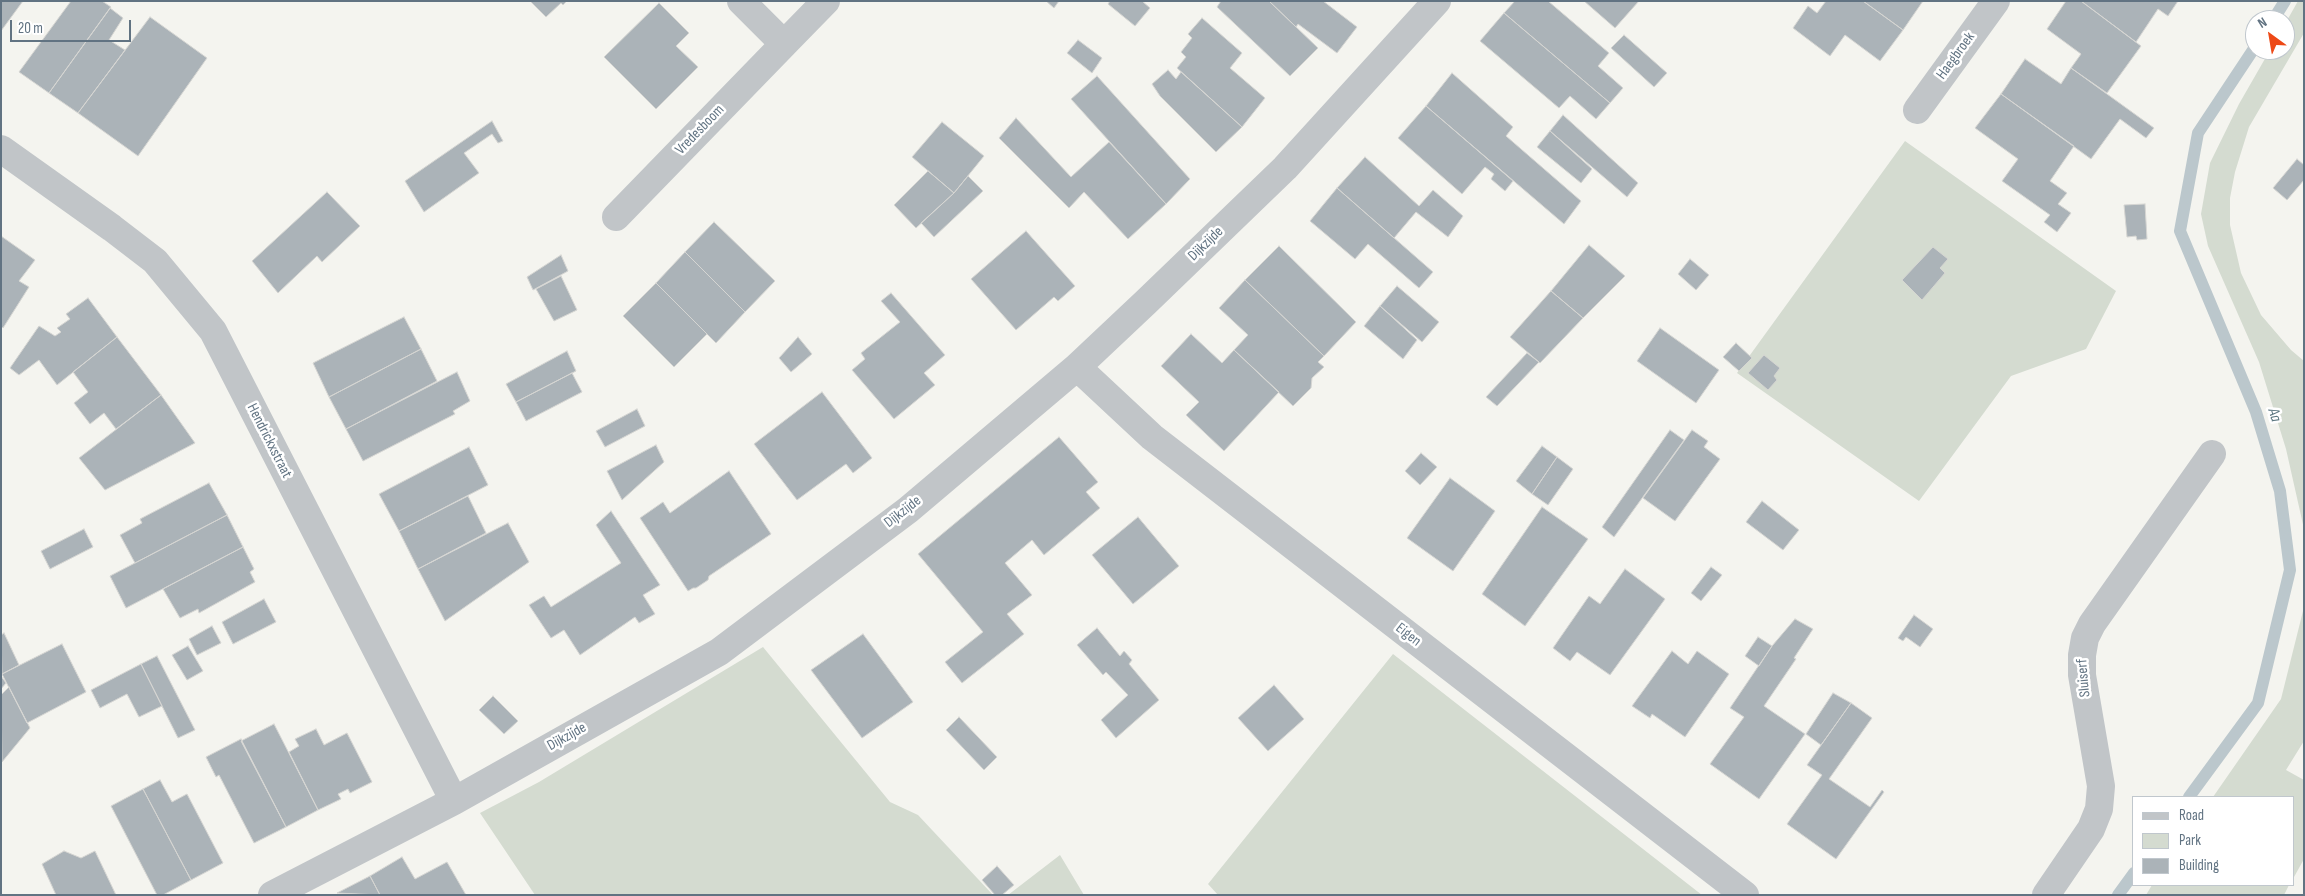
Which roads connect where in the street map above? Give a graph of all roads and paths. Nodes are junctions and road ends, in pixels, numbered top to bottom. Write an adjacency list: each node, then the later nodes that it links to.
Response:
1 (740, 1): 5 (street)
2 (826, 1): 5 (street, Vredesboom)
3 (1436, 1): 9 (street, Dijkzijde)
4 (1996, 1): 6 (street, Haegbroek)
5 (784, 44): 8 (street, Vredesboom)
6 (1917, 110)
7 (1, 149): 11 (street, Hendrickxstraat)
8 (616, 217)
9 (1077, 367): 11 (street, Dijkzijde); 13 (street, Eigen)
10 (2212, 454): 14 (street, Sluiserf)
11 (454, 801): 12 (street, Dijkzijde)
12 (272, 895)
13 (1745, 895)
14 (2046, 895)

